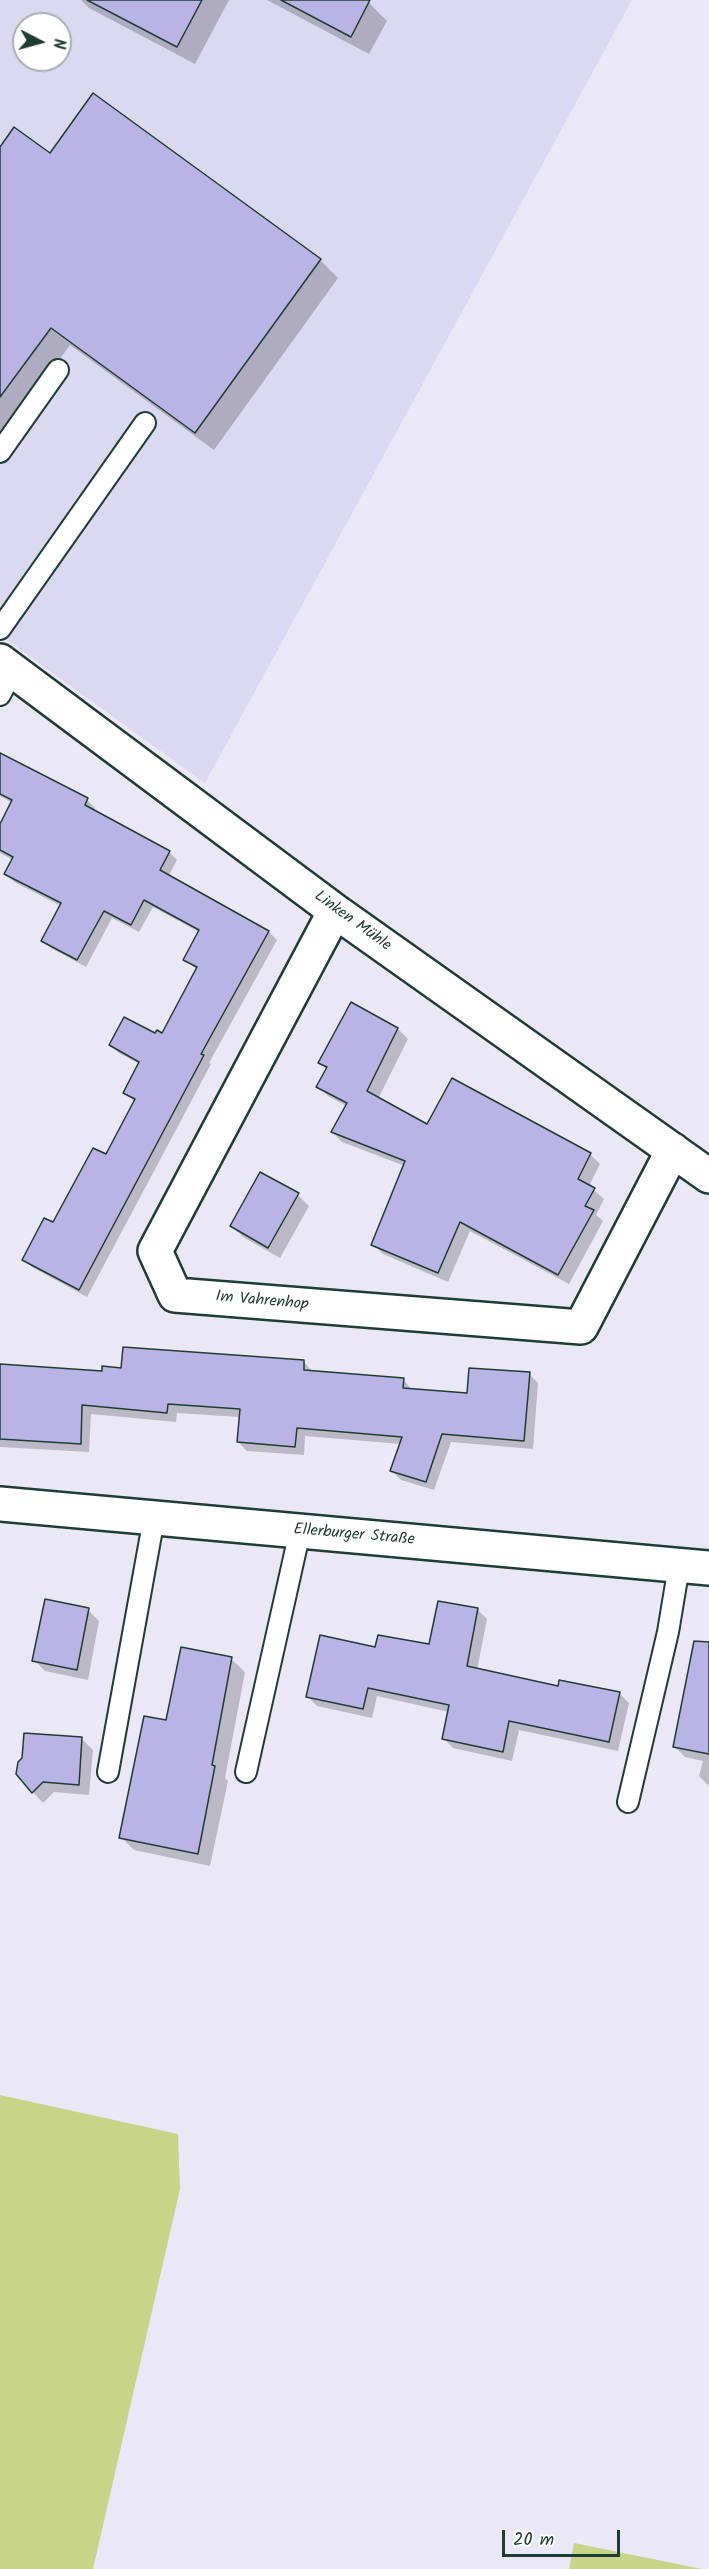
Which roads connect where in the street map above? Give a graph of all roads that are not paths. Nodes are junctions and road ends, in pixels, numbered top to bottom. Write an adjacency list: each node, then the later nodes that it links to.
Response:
1 (58, 370): 3 (lane)
2 (145, 423): 4 (lane)
3 (0, 452)
4 (0, 629)
5 (4, 675): 6 (street, Linken Mühle)
6 (335, 911): 7 (street, Linken Mühle); 7 (street, Im Vahrenhop)
7 (673, 1150): 8 (street, Linken Mühle)
8 (709, 1176)
9 (0, 1504): 10 (street, Ellerburger Straße)
10 (154, 1518): 11 (street, Ellerburger Straße); 13 (lane)
11 (300, 1531): 12 (street, Ellerburger Straße); 14 (lane)
12 (694, 1567): 15 (lane)
13 (108, 1772)
14 (246, 1772)
15 (628, 1802)

